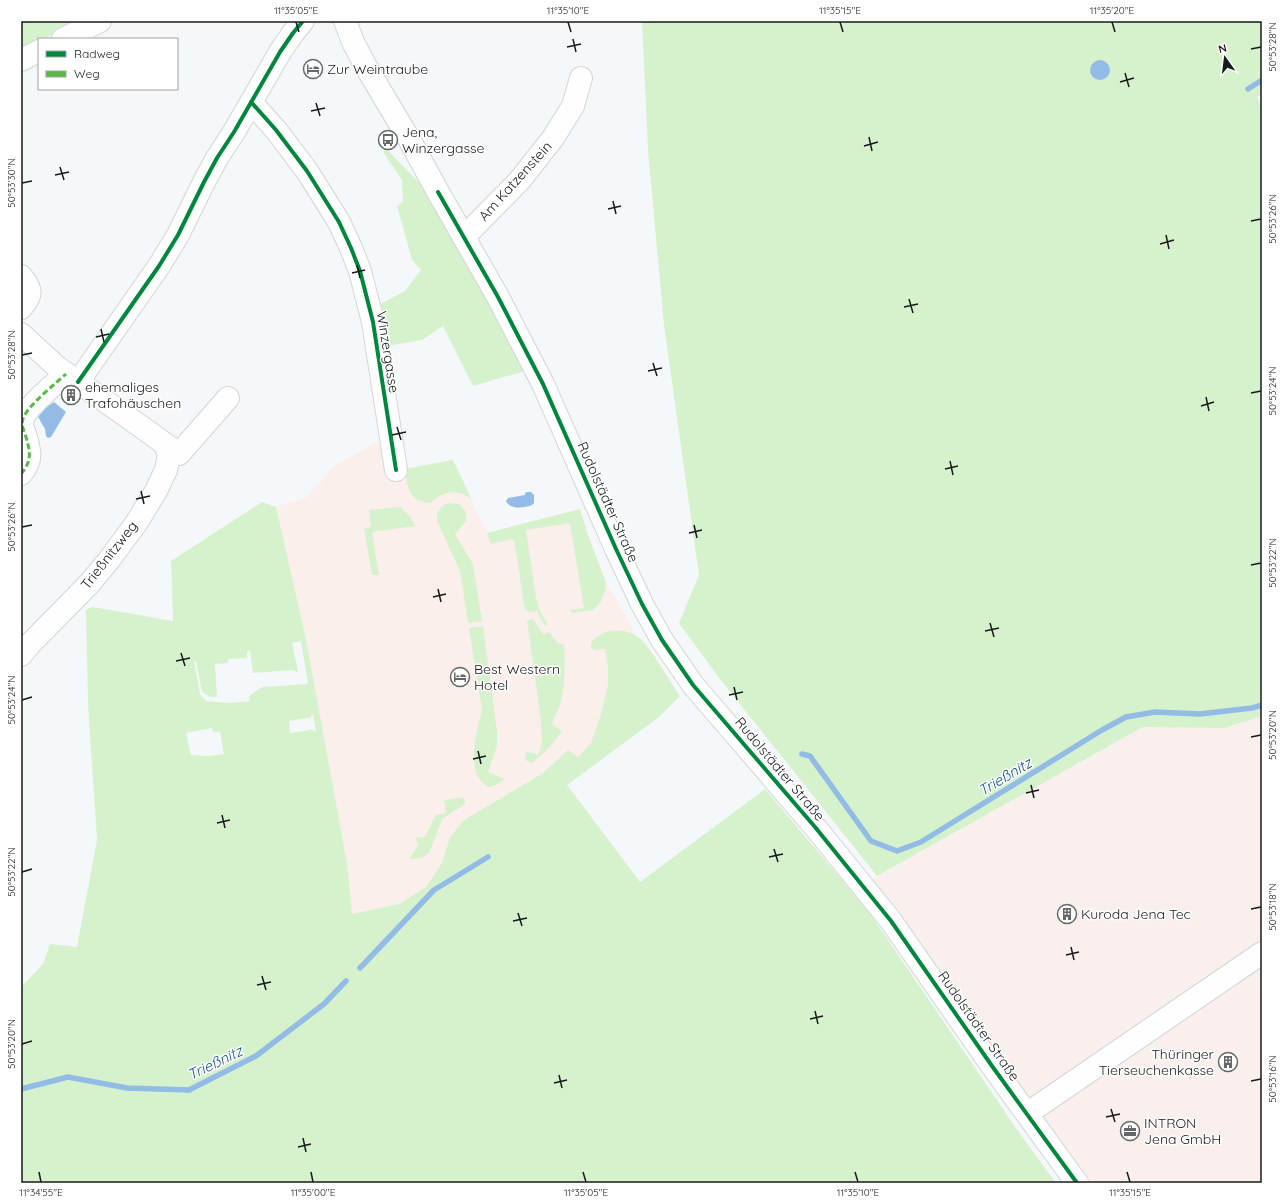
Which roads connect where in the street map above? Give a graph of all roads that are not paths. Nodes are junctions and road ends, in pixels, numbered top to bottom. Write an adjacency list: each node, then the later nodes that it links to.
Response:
1 (100, 21): 4 (street)
2 (303, 21): 8 (street)
3 (345, 21): 9 (street, Rudolstädter Straße)
4 (65, 38)
5 (38, 52): 6 (street)
6 (21, 60)
7 (581, 78): 9 (street, Am Katzenstein)
8 (251, 102): 13 (street); 16 (street, Winzergasse)
9 (464, 237): 20 (street, Rudolstädter Straße)
10 (21, 276): 11 (street)
11 (21, 308)
12 (21, 334): 13 (street)
13 (72, 378): 15 (street); 17 (street)
14 (228, 398): 15 (street)
15 (162, 442): 18 (street, Trießnitzweg)
16 (396, 470)
17 (21, 474)
18 (21, 655)
19 (1262, 953): 20 (street)
20 (1028, 1113): 21 (street, Rudolstädter Straße)
21 (1077, 1183)

